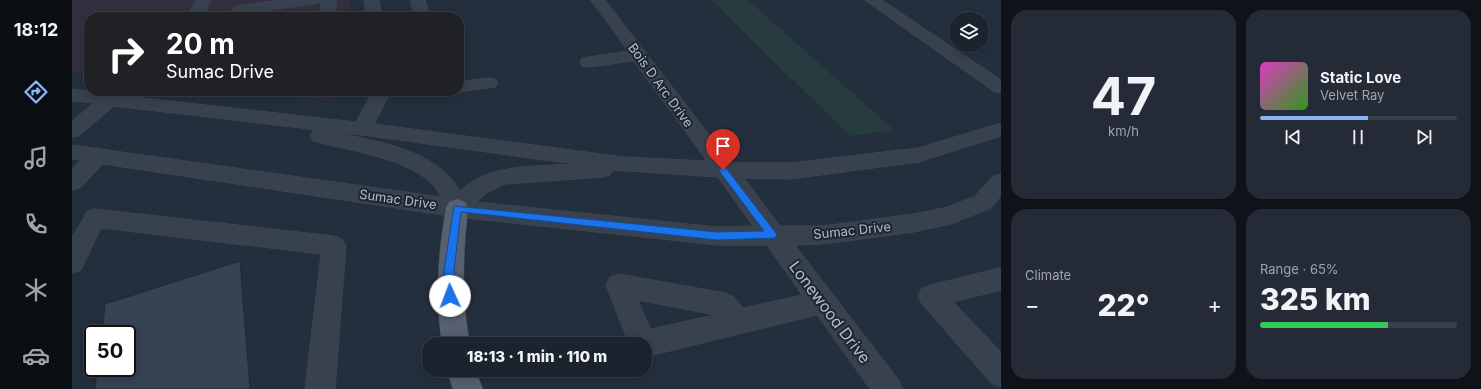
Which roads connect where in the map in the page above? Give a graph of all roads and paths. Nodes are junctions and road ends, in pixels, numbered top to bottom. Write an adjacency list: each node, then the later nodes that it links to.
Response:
1 (204, 0): 9 (street)
2 (314, 0): 8 (street)
3 (329, 0): 10 (street)
4 (372, 0): 11 (street)
5 (418, 0): 12 (street)
6 (598, 0): 13 (street, Bois D Arc Drive)
7 (872, 0): 17 (street)
8 (239, 9)
9 (198, 12)
10 (328, 12)
11 (373, 12)
12 (421, 12)
13 (638, 55): 14 (street); 30 (street, Bois D Arc Drive)
14 (588, 62)
15 (489, 84): 16 (street)
16 (464, 86)
17 (1001, 88)
18 (72, 95): 19 (street)
19 (84, 95)
20 (115, 96): 26 (street)
21 (122, 96): 23 (street)
22 (379, 96): 24 (street)
23 (226, 113): 24 (street); 33 (street)
24 (362, 129): 29 (street)
25 (1001, 129): 30 (street)
26 (72, 131)
27 (72, 152): 28 (street, Sumac Drive)
28 (98, 156): 31 (street); 33 (street, Sumac Drive)
29 (667, 166): 30 (street); 33 (street)
30 (723, 170): 34 (street, Bois D Arc Drive)
31 (72, 182)
32 (1001, 182): 34 (street, Sumac Drive)
33 (457, 208): 34 (street, Sumac Drive); 39 (main road)
34 (772, 235): 37 (street, Lonewood Drive)
35 (72, 263): 44 (street)
36 (1001, 279): 42 (street)
37 (822, 302): 38 (street); 46 (street, Lonewood Drive)
38 (737, 322): 40 (street); 41 (street)
39 (454, 337)
40 (640, 337)
41 (652, 342)
42 (1001, 373)
43 (464, 377): 45 (main road)
44 (320, 389)
45 (468, 389)
46 (888, 389)

